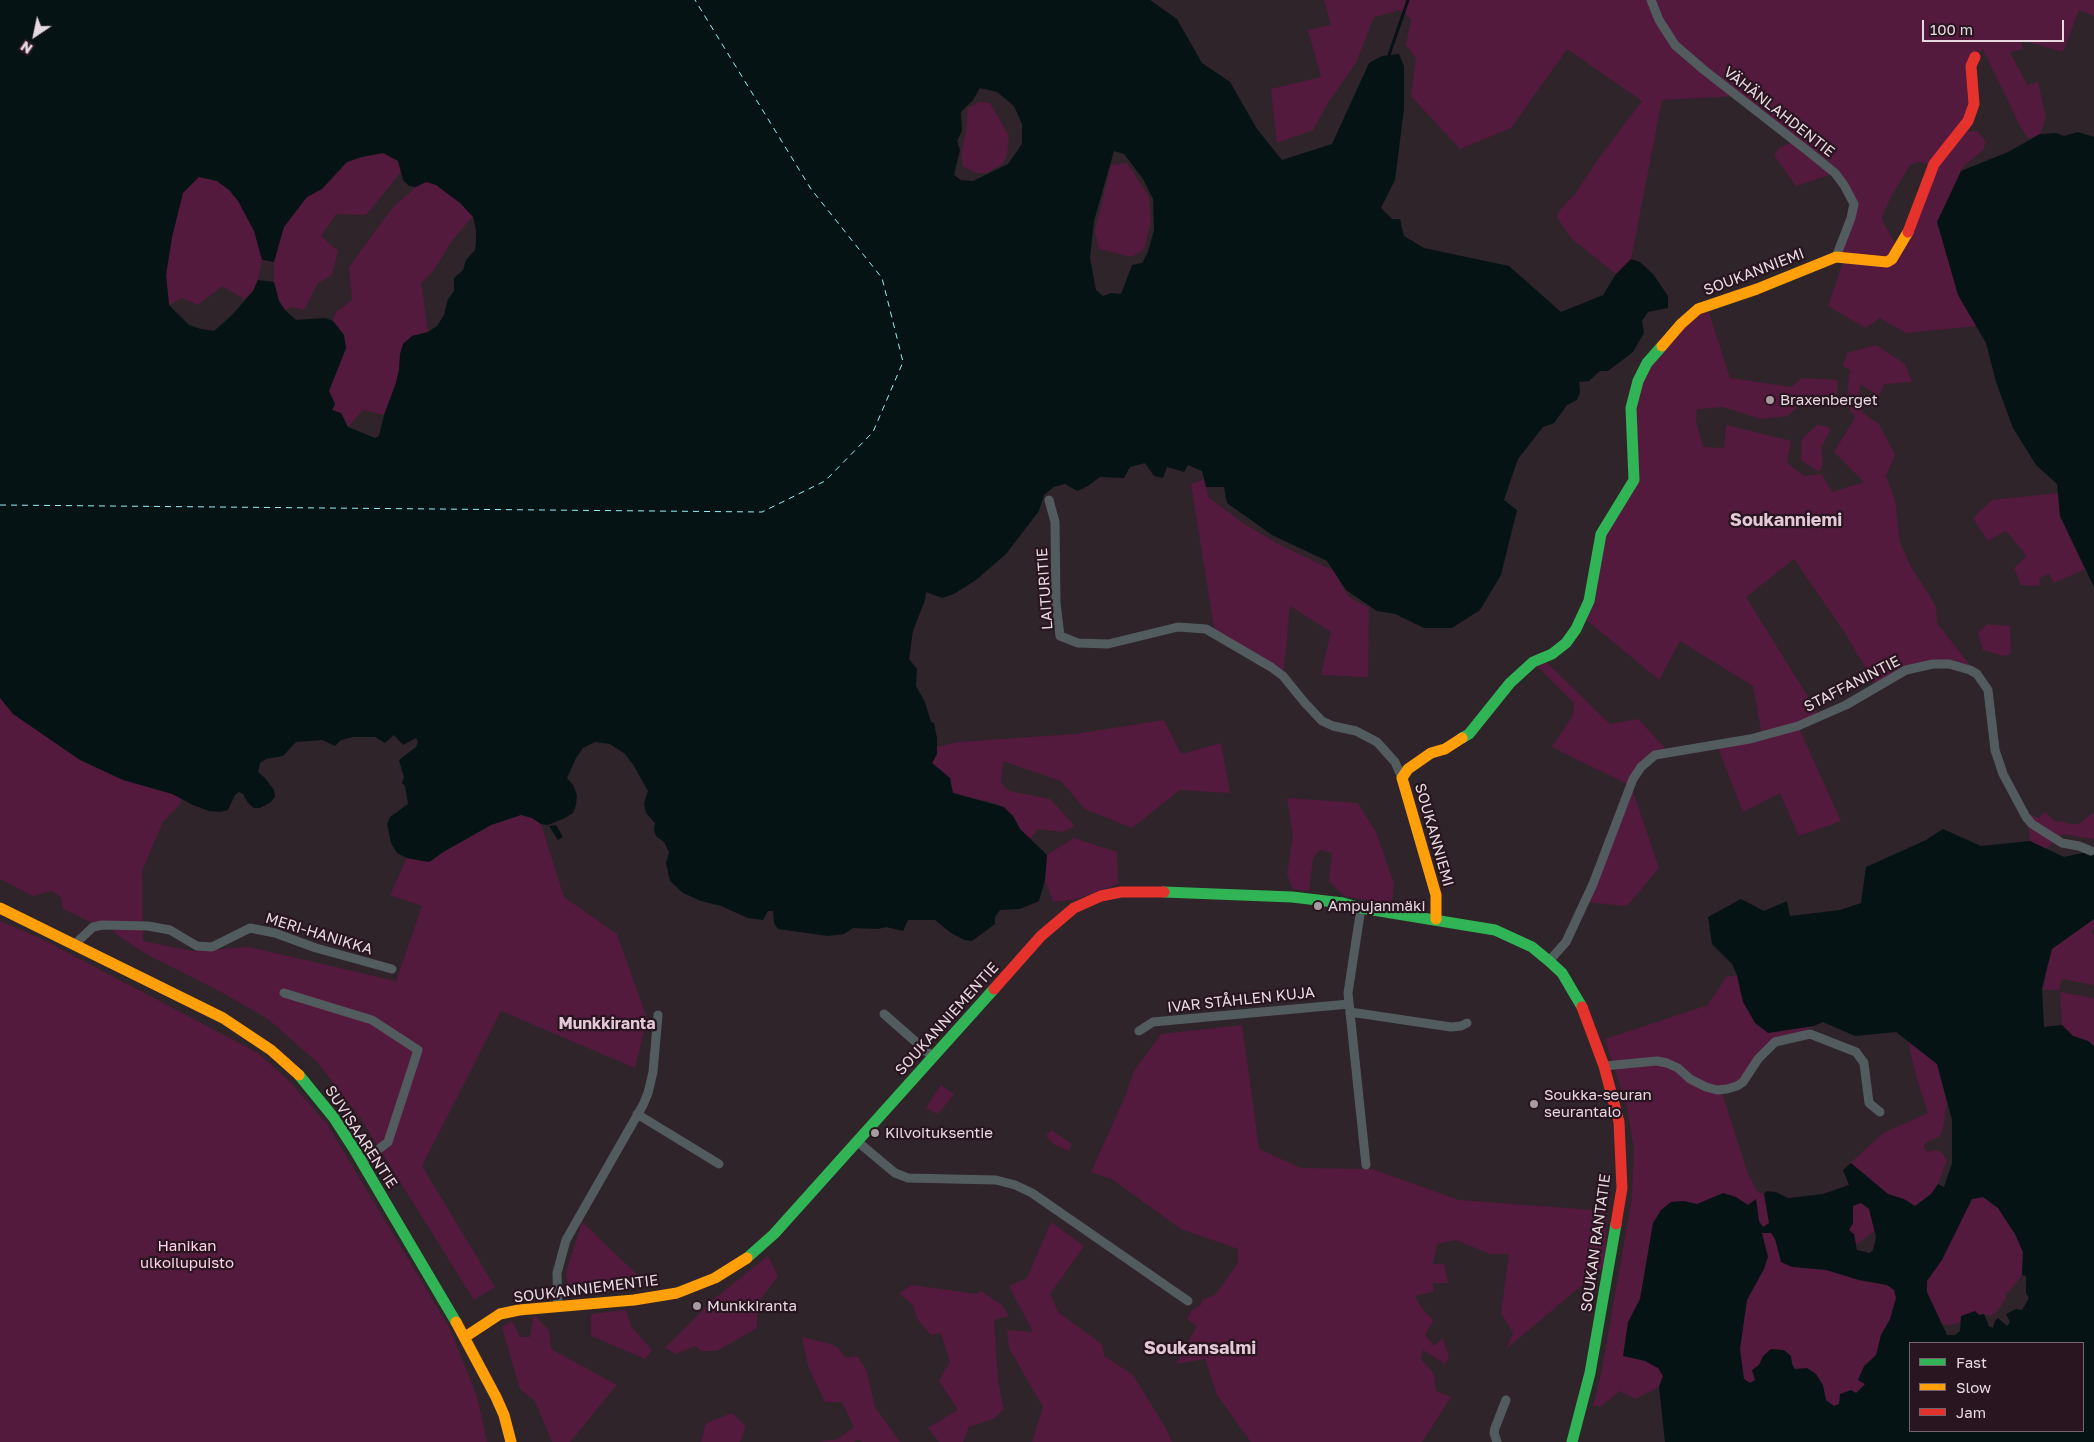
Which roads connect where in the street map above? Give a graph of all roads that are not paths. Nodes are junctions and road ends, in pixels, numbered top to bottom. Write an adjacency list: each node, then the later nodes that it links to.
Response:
1 (1651, 0): 3 (street, VÄHÄNLAHDENTIE)
2 (1975, 57): 3 (street)
3 (1836, 257): 5 (street, SOUKANNIEMI)
4 (1049, 500): 5 (street, LAITURITIE)
5 (1402, 778): 9 (street, SOUKANNIEMI)
6 (2091, 851): 12 (street, STAFFANINTIE)
7 (0, 908): 11 (street, SUVISAARENTIE)
8 (1362, 908): 9 (street, SOUKANNIEMENTIE); 15 (street); 20 (street, SOUKANNIEMENTIE)
9 (1436, 919): 10 (street, SOUKANNIEMENTIE)
10 (1509, 935): 12 (street, SOUKAN RANTATIE)
11 (75, 944): 13 (street, MERI-HANIKKA); 25 (street, SUVISAARENTIE)
12 (1549, 961): 21 (street, SOUKAN RANTATIE)
13 (392, 969)
14 (284, 993): 25 (street)
15 (1349, 1008): 18 (street, IVAR STÅHLEN KUJA); 19 (street, IVAR STÅHLEN KUJA); 27 (street)
16 (884, 1014): 20 (street)
17 (658, 1015): 23 (street)
18 (1467, 1023)
19 (1139, 1031)
20 (933, 1057): 24 (street, SOUKANNIEMENTIE)
21 (1604, 1066): 22 (street); 34 (street, SOUKAN RANTATIE)
22 (1880, 1112)
23 (638, 1114): 26 (street); 29 (street)
24 (858, 1142): 28 (street); 29 (street, SOUKANNIEMENTIE)
25 (362, 1162): 30 (street, SUVISAARENTIE)
26 (719, 1164)
27 (1366, 1164)
28 (1188, 1301)
29 (558, 1307): 30 (street, SOUKANNIEMENTIE)
30 (465, 1337): 32 (street, SUVISAARENTIE)
31 (1506, 1400): 33 (street)
32 (512, 1442)
33 (1498, 1442)
34 (1572, 1442)

